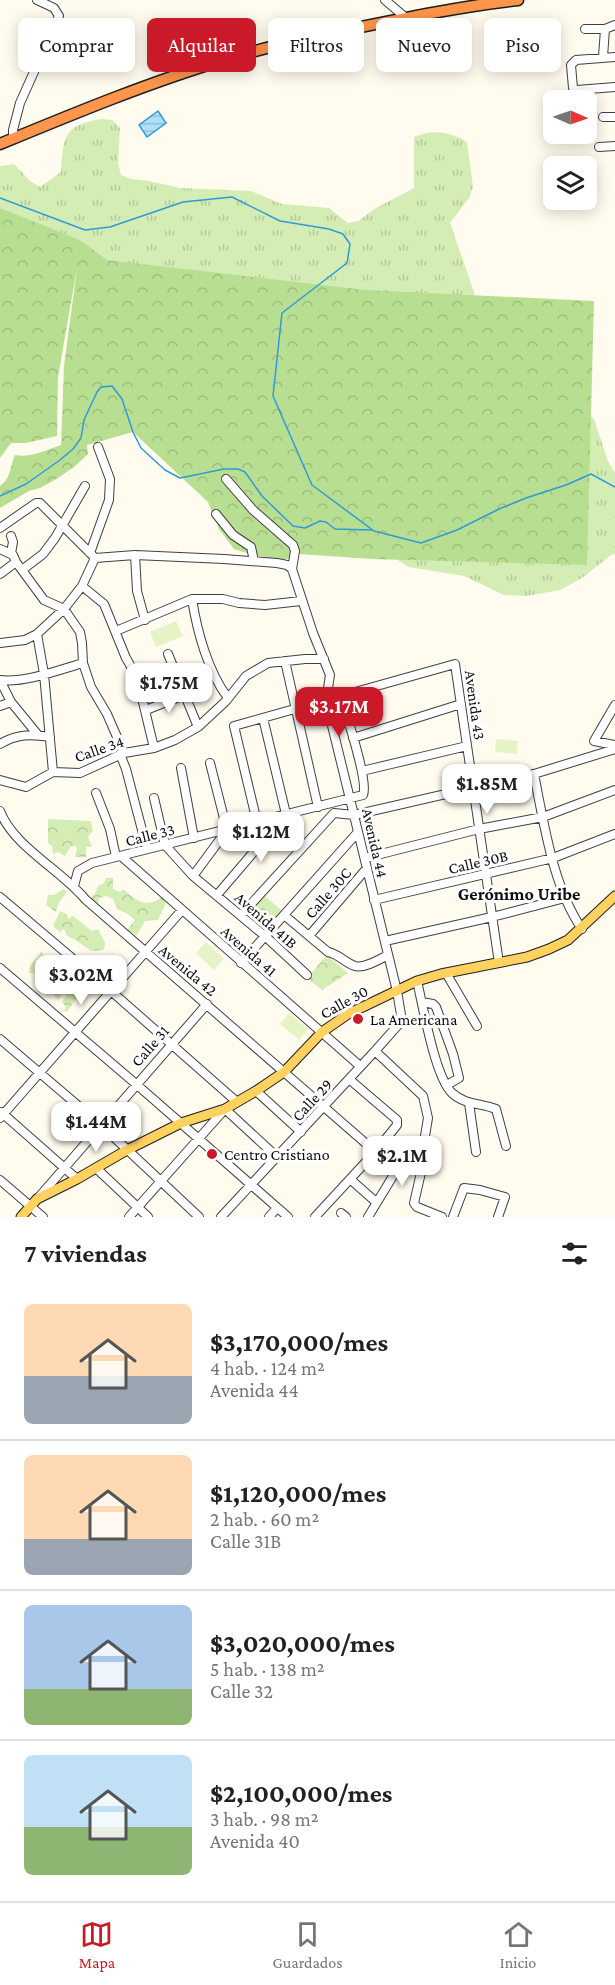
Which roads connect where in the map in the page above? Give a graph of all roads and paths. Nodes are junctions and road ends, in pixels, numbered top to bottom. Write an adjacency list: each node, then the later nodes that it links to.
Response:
1 (37, 0): 15 (street)
2 (386, 0): 6 (street)
3 (397, 0): 6 (street)
4 (518, 0): 5 (highway)
5 (488, 2): 6 (highway)
6 (403, 14): 15 (highway)
7 (615, 25): 9 (street)
8 (585, 29): 9 (street)
9 (605, 29): 10 (street)
10 (603, 57): 11 (street); 12 (street)
11 (615, 57)
12 (615, 87)
13 (603, 117): 14 (street)
14 (615, 117)
15 (13, 138): 16 (highway)
16 (0, 144)
17 (615, 146): 18 (street)
18 (599, 147)
19 (98, 447): 29 (street)
20 (225, 479): 32 (street, Avenida 44)
21 (85, 486): 23 (street)
22 (216, 514): 30 (street)
23 (63, 525): 24 (street); 29 (street); 33 (street)
24 (0, 528)
25 (11, 536): 27 (street)
26 (0, 549): 27 (street)
27 (11, 553): 31 (street)
28 (135, 555): 29 (street); 30 (street); 39 (street)
29 (93, 556): 35 (street)
30 (254, 561): 32 (street)
31 (16, 562): 33 (street); 34 (street)
32 (292, 569): 37 (street, Avenida 44)
33 (22, 570): 38 (street)
34 (0, 574)
35 (82, 586): 38 (street); 40 (street)
36 (192, 598): 37 (street); 39 (street); 50 (street)
37 (301, 601): 44 (street, Avenida 44)
38 (64, 609): 41 (street); 46 (street)
39 (145, 620): 40 (street)
40 (116, 632): 56 (street)
41 (37, 634): 42 (street); 47 (street)
42 (0, 643)
43 (168, 654): 48 (street)
44 (324, 659): 45 (street, Calle 34); 51 (street, Avenida 44)
45 (285, 661): 50 (street, Calle 34); 57 (street)
46 (82, 663): 47 (street); 67 (street)
47 (44, 674): 52 (street); 61 (street)
48 (184, 695): 56 (street); 59 (street)
49 (341, 697): 51 (street); 53 (street, Avenida 43); 62 (street)
50 (228, 698): 59 (street, Calle 34)
51 (326, 701): 57 (street); 69 (street, Avenida 44)
52 (11, 702): 55 (street); 60 (street)
53 (461, 704): 62 (street); 64 (street, Avenida 43)
54 (615, 705): 65 (street)
55 (0, 706)
56 (146, 710): 66 (street)
57 (295, 710): 58 (street); 81 (street)
58 (263, 718): 83 (street); 86 (street)
59 (198, 727): 66 (street, Calle 34)
60 (38, 735): 61 (street); 63 (street)
61 (50, 737): 73 (street)
62 (353, 738): 68 (street)
63 (0, 744)
64 (467, 746): 72 (street); 76 (street, Avenida 43)
65 (615, 747): 74 (street)
66 (154, 748): 67 (street, Calle 34)
67 (122, 753): 73 (street, Calle 34); 93 (street)
68 (358, 758): 69 (street); 72 (street)
69 (341, 762): 80 (street, Avenida 44)
70 (210, 763): 88 (street)
71 (181, 768): 91 (street)
72 (362, 771): 80 (street)
73 (53, 772): 75 (street, Calle 34)
74 (534, 774): 76 (street); 85 (street)
75 (0, 780)
76 (472, 789): 84 (street); 87 (street, Avenida 43)
77 (615, 790): 85 (street, Calle 30C)
78 (96, 793): 94 (street)
79 (154, 798): 92 (street, Avenida 41B)
80 (350, 798): 81 (street, Calle 33); 84 (street, Avenida 44)
81 (318, 807): 83 (street, Calle 33)
82 (0, 811): 100 (street, Avenida 42)
83 (286, 814): 86 (street, Calle 33); 101 (street)
84 (354, 815): 89 (street, Avenida 44); 107 (street)
85 (543, 817): 87 (street, Calle 30C); 96 (street)
86 (257, 822): 88 (street, Calle 33)
87 (479, 829): 95 (street, Calle 30C); 98 (street, Avenida 43)
88 (227, 830): 91 (street, Calle 33); 99 (street)
89 (358, 832): 95 (street, Avenida 44); 108 (street)
90 (615, 834): 96 (street, Calle 30B)
91 (194, 838): 92 (street, Calle 33)
92 (165, 845): 93 (street, Calle 33); 99 (street, Avenida 41B)
93 (147, 849): 94 (street, Calle 33)
94 (118, 857): 100 (street, Calle 33); 106 (street, Avenida 41)
95 (364, 858): 97 (street, Avenida 44)
96 (553, 858): 98 (street, Calle 30B); 104 (street)
97 (367, 868): 105 (street, Avenida 44); 112 (street, Calle 30C)
98 (485, 874): 105 (street, Calle 30B); 109 (street, Avenida 43)
99 (193, 876): 101 (street, Avenida 41B)
100 (74, 886): 114 (street, Avenida 42)
101 (217, 896): 107 (street, Avenida 41B)
102 (615, 896): 110 (main road, Calle 30)
103 (0, 897): 122 (street)
104 (565, 898): 109 (street); 110 (street)
105 (374, 900): 113 (street, Avenida 44)
106 (182, 910): 114 (street); 116 (street, Avenida 41)
107 (241, 915): 111 (street, Avenida 41B)
108 (284, 915): 111 (street); 112 (street)
109 (492, 917): 113 (street); 117 (street, Avenida 43)
110 (582, 929): 117 (main road, Calle 30)
111 (265, 936): 116 (street); 120 (street, Avenida 41B)
112 (309, 936): 115 (street)
113 (385, 941): 115 (street, Avenida 44)
114 (146, 952): 122 (street); 125 (street, Avenida 42)
115 (388, 955): 123 (street, Avenida 44)
116 (241, 963): 128 (street, Avenida 41)
117 (499, 963): 119 (main road, Calle 30)
118 (0, 968): 127 (street)
119 (446, 973): 121 (main road, Calle 30); 126 (street)
120 (307, 975)
121 (417, 981): 123 (main road, Calle 30); 124 (street)
122 (111, 991): 127 (street); 130 (street)
123 (397, 992): 128 (main road, Calle 30); 131 (street, Calle 29)
124 (422, 1002): 137 (street); 137 (street)
125 (207, 1004): 130 (street, Calle 31); 133 (street, Avenida 42)
126 (477, 1026)
127 (76, 1032): 134 (street); 136 (street)
128 (322, 1032): 132 (street, Avenida 41); 133 (main road, Calle 30)
129 (0, 1039): 134 (street)
130 (172, 1044): 136 (street, Calle 31); 139 (street)
131 (375, 1051): 132 (street, Calle 29); 147 (street)
132 (360, 1066): 135 (street, Calle 29)
133 (284, 1072): 138 (main road, Calle 30); 141 (street, Avenida 42)
134 (40, 1073): 143 (street); 145 (street)
135 (349, 1079): 141 (street, Calle 29); 151 (street)
136 (136, 1084): 144 (street); 145 (street, Calle 31)
137 (447, 1085): 140 (street)
138 (255, 1091): 139 (main road, Calle 30); 146 (street)
139 (237, 1102): 142 (main road, Calle 30)
140 (469, 1103): 149 (street); 152 (street)
141 (325, 1106): 146 (street, Calle 29); 151 (street, Avenida 42)
142 (225, 1110): 144 (main road, Calle 30); 148 (street, Calle 30); 153 (street)
143 (1, 1114): 155 (street)
144 (181, 1124): 148 (street); 150 (main road, Calle 30)
145 (102, 1126): 150 (street); 155 (street, Calle 31)
146 (300, 1132): 153 (street, Calle 29)
147 (425, 1136)
148 (199, 1140): 160 (street, Calle 30); 161 (street)
149 (506, 1146)
150 (127, 1150): 156 (main road, Calle 30); 160 (street)
151 (376, 1151): 158 (street); 162 (street, Avenida 42)
152 (476, 1152)
153 (277, 1157): 161 (street, Calle 29)
154 (423, 1164): 176 (street)
155 (65, 1167): 157 (street); 163 (street, Calle 31)
156 (96, 1168): 157 (main road, Calle 30); 164 (street)
157 (78, 1179): 163 (main road, Calle 30)
158 (350, 1179): 162 (street); 174 (street)
159 (0, 1180): 163 (street)
160 (161, 1181): 164 (street, Calle 30); 170 (street)
161 (251, 1185): 165 (street); 171 (street, Calle 29)
162 (376, 1202): 175 (street)
163 (34, 1203): 166 (main road, Calle 31); 167 (street)
164 (138, 1208): 168 (street, Calle 30); 169 (street)
165 (277, 1208): 172 (street); 173 (street)
166 (21, 1217)
167 (43, 1217)
168 (129, 1217)
169 (148, 1217)
170 (199, 1217)
171 (221, 1217)
172 (269, 1217)
173 (288, 1217)
174 (315, 1217)
175 (368, 1217)
176 (442, 1217)
177 (453, 1217): 178 (street)
178 (498, 1217)

